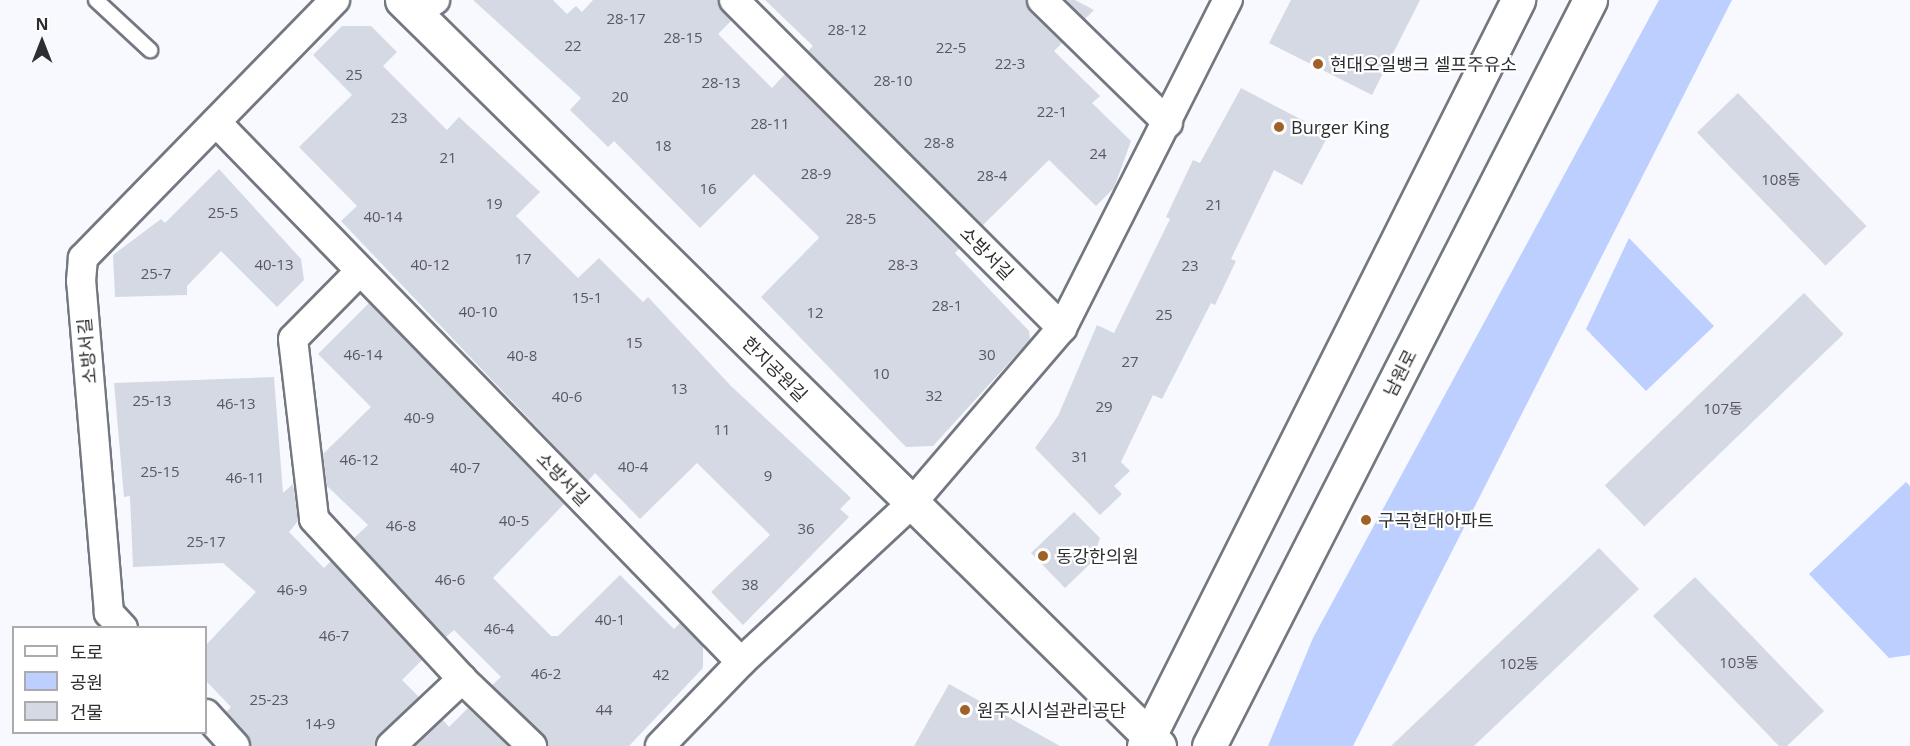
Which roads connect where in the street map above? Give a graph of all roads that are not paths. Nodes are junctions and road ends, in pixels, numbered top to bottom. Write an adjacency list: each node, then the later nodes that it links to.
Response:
1 (96, 0): 9 (lane)
2 (335, 0): 10 (street, 소방서길)
3 (734, 0): 13 (street, 소방서길)
4 (1042, 0): 11 (street)
5 (1228, 0): 11 (street)
6 (1518, 0): 19 (street)
7 (1590, 0): 24 (street, 남원로)
8 (417, 4): 14 (street, 한지공원길)
9 (150, 50)
10 (216, 122): 12 (street, 소방서길); 15 (street, 소방서길)
11 (1168, 123): 13 (street)
12 (360, 271): 16 (street, 소방서길); 17 (street)
13 (1062, 328): 14 (street)
14 (911, 504): 16 (street); 19 (street, 한지공원길)
15 (122, 626)
16 (741, 662): 23 (street)
17 (462, 679): 21 (street); 22 (street)
18 (207, 715): 20 (street)
19 (1152, 742)
20 (235, 746)
21 (391, 746)
22 (532, 746)
23 (660, 746)
24 (1209, 746)

